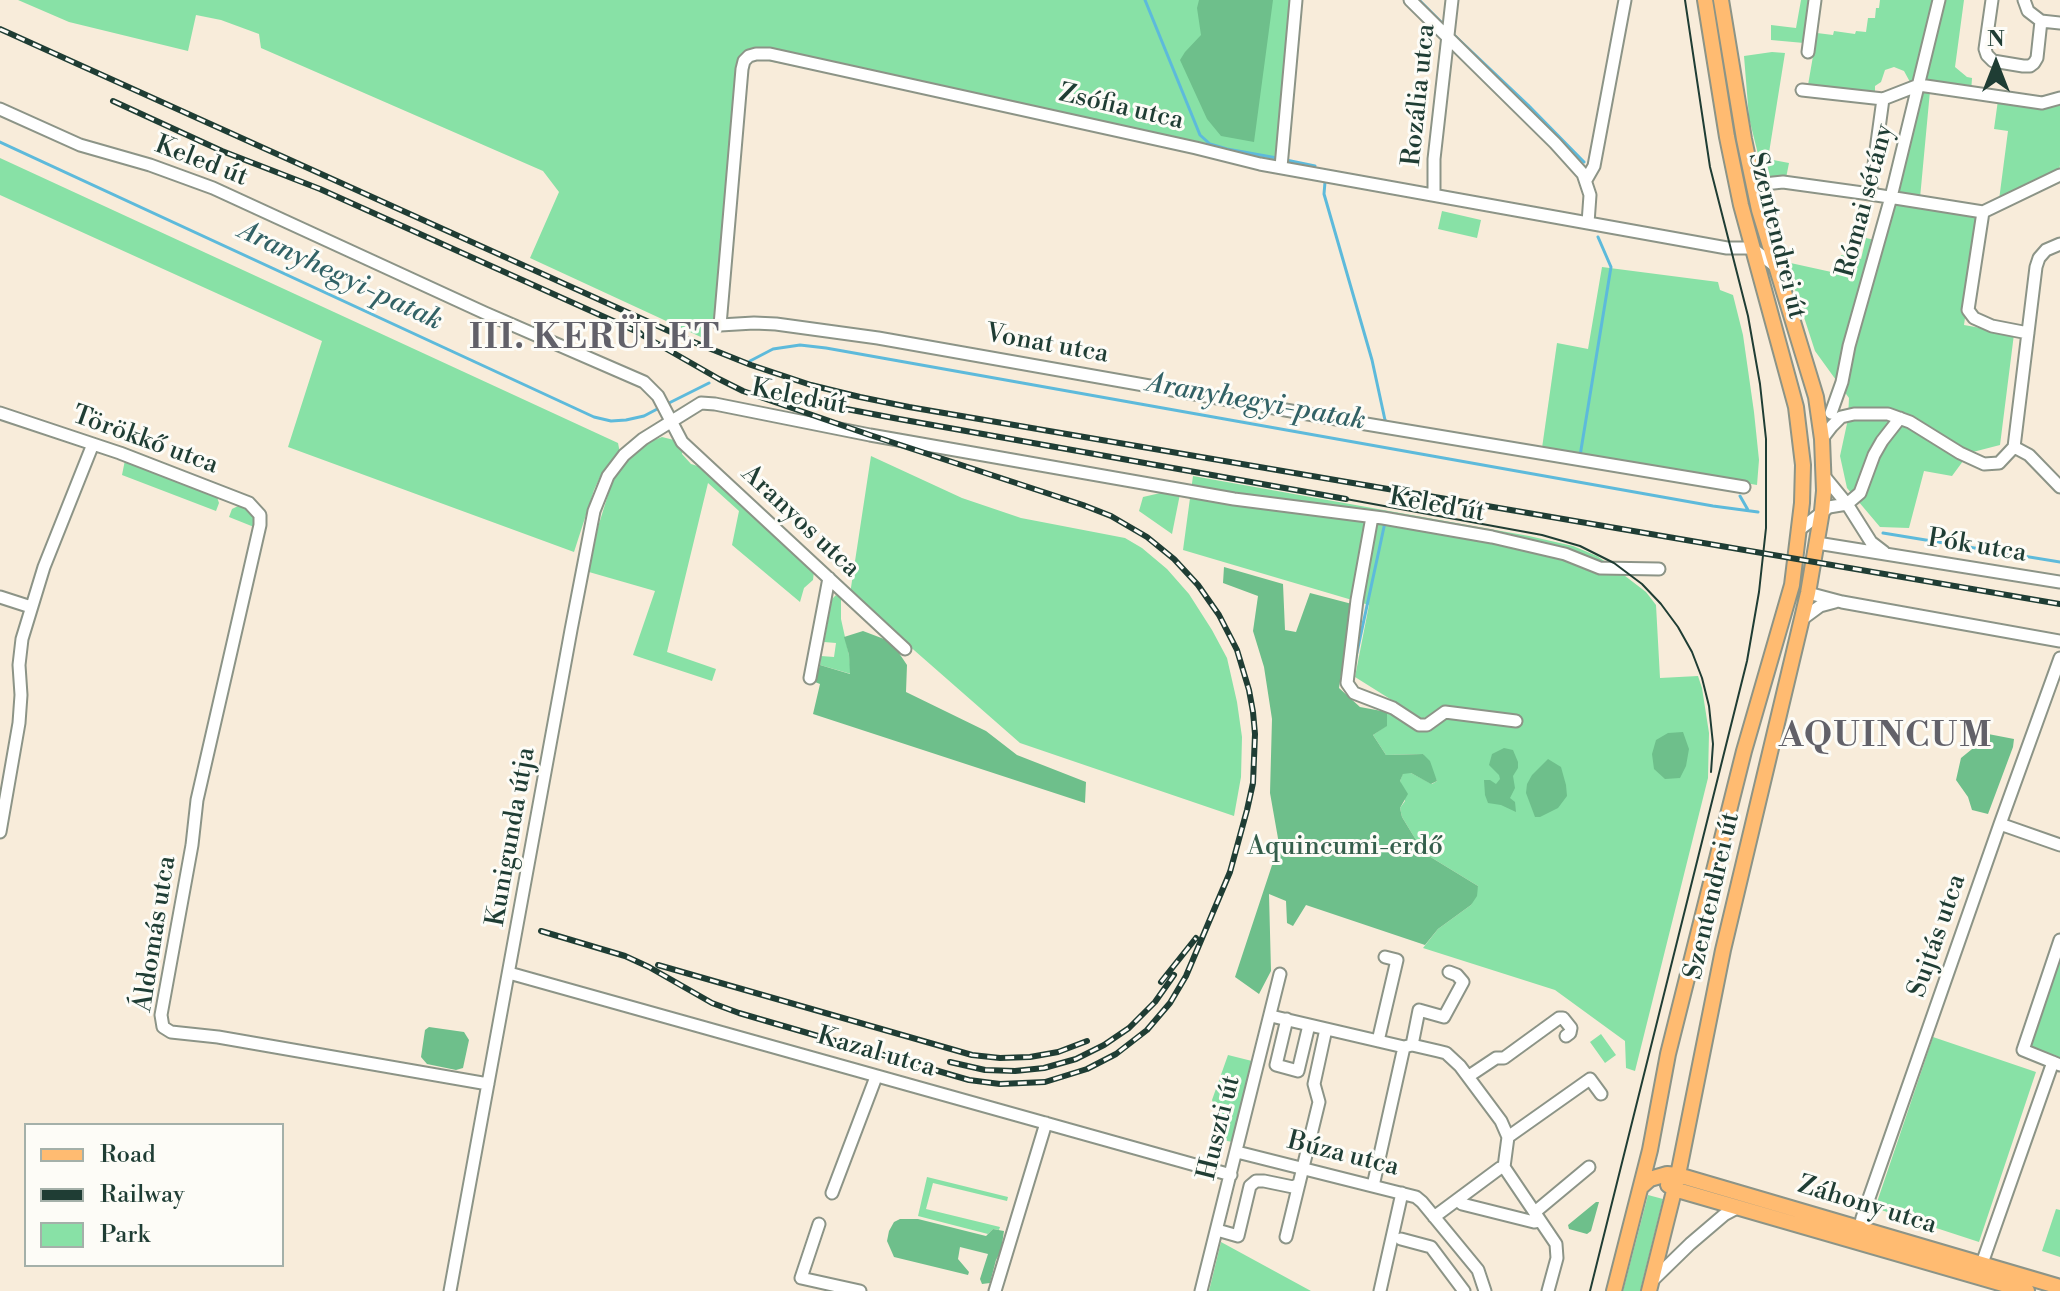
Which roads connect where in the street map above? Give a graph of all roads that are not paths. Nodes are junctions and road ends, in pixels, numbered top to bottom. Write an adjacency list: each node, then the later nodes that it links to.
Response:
1 (1296, 0): 20 (street)
2 (1410, 0): 13 (street)
3 (1452, 0): 13 (street, Rozália utca)
4 (1625, 0): 22 (street)
5 (1705, 0): 31 (main road, Szentendrei út)
6 (1721, 0): 28 (main road, Szentendrei út)
7 (1815, 0): 14 (street)
8 (1939, 0): 15 (street, Római sétány)
9 (1992, 0): 11 (street)
10 (2024, 0): 11 (street)
11 (2041, 21): 12 (street)
12 (2060, 23)
13 (1447, 37): 22 (street); 25 (street, Rozália utca)
14 (1808, 52)
15 (1919, 85): 17 (street); 18 (street); 26 (street, Római sétány)
16 (1802, 90): 18 (street)
17 (2060, 98)
18 (1883, 99): 24 (street)
19 (0, 109): 37 (street, Keled út)
20 (1281, 167): 25 (street, Zsófia utca); 33 (street, Zsófia utca)
21 (2060, 175): 27 (street)
22 (1586, 180): 29 (street)
23 (1764, 184): 24 (street)
24 (1870, 194): 26 (street)
25 (1434, 195): 29 (street, Zsófia utca)
26 (1891, 197): 27 (street); 36 (street, Római sétány)
27 (1983, 212): 34 (street)
28 (1761, 218): 31 (street); 32 (main road, Szentendrei út)
29 (1588, 223): 31 (street, Zsófia utca)
30 (2060, 244): 34 (street)
31 (1752, 248): 32 (street); 49 (main road, Szentendrei út)
32 (1775, 266): 39 (main road, Szentendrei út)
33 (720, 325): 43 (street, Vonat utca)
34 (2028, 333): 41 (street)
35 (0, 413): 40 (street, Törökkő utca)
36 (1831, 413)
37 (670, 418): 47 (street, Keled út); 55 (street, Aranyos utca); 73 (street, Kunigunda útja)
38 (1900, 418): 39 (street); 41 (street); 45 (street)
39 (1822, 439): 42 (main road, Szentendrei út)
40 (93, 444): 48 (street, Törökkő utca); 60 (street)
41 (2014, 447): 44 (street)
42 (1824, 476): 45 (street, Pók utca); 46 (main road, Szentendrei út)
43 (1744, 487)
44 (2060, 487)
45 (1847, 504): 46 (street); 50 (street, Pók utca)
46 (1822, 511): 49 (street); 51 (main road, Szentendrei út)
47 (1382, 518): 54 (street, Keled út); 66 (street)
48 (260, 525): 85 (street, Áldomás utca)
49 (1799, 530): 89 (main road, Szentendrei út)
50 (1866, 532): 52 (street); 53 (street, Pók utca)
51 (1817, 543): 52 (street, Pók utca); 57 (main road, Szentendrei út)
52 (1859, 550): 53 (street, Pók utca)
53 (1888, 555): 56 (street, Pók utca)
54 (1659, 569)
55 (829, 578): 63 (street, Aranyos utca); 65 (street)
56 (2060, 582)
57 (1808, 593): 59 (street); 61 (main road, Szentendrei út)
58 (0, 597): 60 (street)
59 (1840, 601): 61 (street); 62 (street)
60 (31, 607): 68 (street)
61 (1801, 620): 96 (main road, Szentendrei út)
62 (2060, 641)
63 (905, 649)
64 (2060, 658): 67 (street, Sujtás utca)
65 (810, 678)
66 (1516, 721)
67 (2000, 824): 69 (street); 108 (street, Sujtás utca)
68 (0, 832)
69 (2060, 845)
70 (2060, 940): 82 (street)
71 (1385, 957): 80 (street)
72 (1449, 972): 81 (street)
73 (509, 973): 84 (street, Kazal utca); 85 (street, Kunigunda útja)
74 (1280, 974): 75 (street, Huszti út)
75 (1271, 1016): 76 (street); 90 (street, Huszti út)
76 (1287, 1019): 77 (street); 77 (street)
77 (1309, 1025): 78 (street)
78 (1326, 1029): 80 (street); 93 (street)
79 (1566, 1036): 83 (street)
80 (1378, 1041): 81 (street)
81 (1408, 1046): 83 (street); 98 (street)
82 (2056, 1064): 111 (street)
83 (1469, 1076): 88 (street)
84 (876, 1077): 87 (street, Kazal utca); 100 (street)
85 (488, 1084): 114 (street, Kunigunda útja)
86 (1601, 1094): 88 (street)
87 (1046, 1123): 94 (street, Kazal utca); 116 (street)
88 (1508, 1137): 91 (street)
89 (1650, 1150): 95 (main road); 99 (main road, Szentendrei út)
90 (1237, 1152): 93 (street, Búza utca); 94 (street, Huszti út)
91 (1504, 1167): 102 (street); 105 (street)
92 (1589, 1167): 105 (street)
93 (1303, 1168): 97 (street); 98 (street, Búza utca)
94 (1231, 1175): 107 (street, Huszti út)
95 (1660, 1177): 96 (main road, Záhony utca); 99 (main road, Záhony utca)
96 (1676, 1182): 103 (main road, Záhony utca); 108 (main road, Záhony utca); 112 (main road, Szentendrei út)
97 (1299, 1184): 107 (street); 109 (street)
98 (1373, 1186): 101 (street, Búza utca)
99 (1641, 1187): 122 (main road, Szentendrei út)
100 (832, 1193)
101 (1402, 1193): 104 (street, Búza utca); 118 (street)
102 (1457, 1200): 104 (street); 105 (street)
103 (1739, 1207): 108 (main road, Záhony utca); 112 (street)
104 (1434, 1217): 120 (street, Búza utca)
105 (1538, 1217): 121 (street)
106 (819, 1224): 115 (street)
107 (1217, 1230): 117 (street, Huszti út)
108 (1859, 1235): 111 (main road, Záhony utca)
109 (1286, 1237)
110 (1401, 1239): 119 (street)
111 (1980, 1271): 113 (main road, Záhony utca); 123 (main road, Záhony utca)
112 (1650, 1286)
113 (2060, 1287)
114 (450, 1291)
115 (860, 1291)
116 (995, 1291)
117 (1201, 1291)
118 (1380, 1291)
119 (1464, 1291)
120 (1483, 1291)
121 (1548, 1291)
122 (1614, 1291)
123 (2027, 1291)

